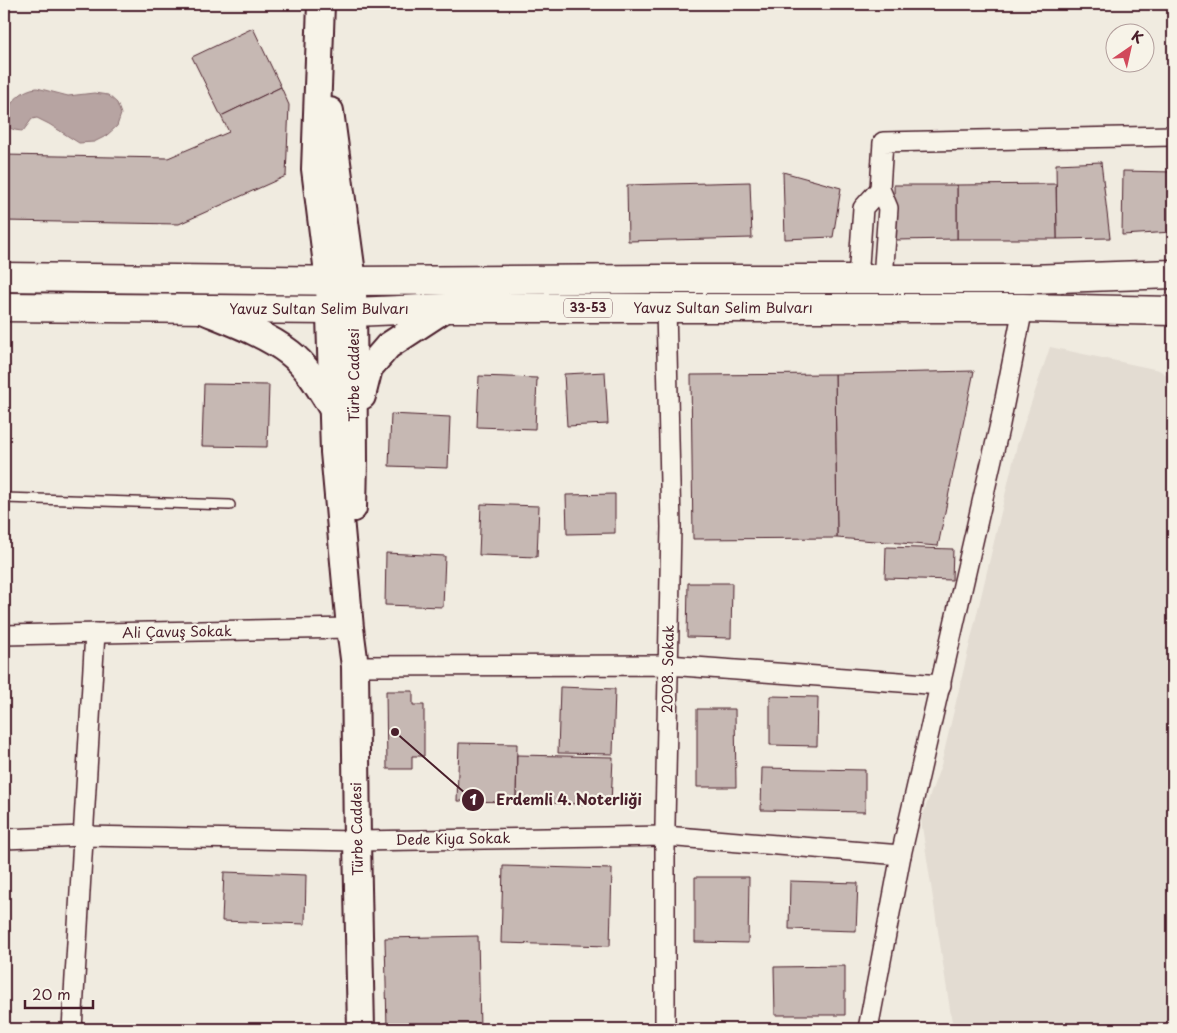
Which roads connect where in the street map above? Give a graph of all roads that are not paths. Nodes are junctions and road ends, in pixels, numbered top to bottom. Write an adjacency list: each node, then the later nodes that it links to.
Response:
1 (321, 4): 7 (street, Türbe Caddesi)
2 (1173, 136): 3 (street)
3 (880, 190): 6 (street); 6 (street)
4 (1173, 274): 6 (main road, Yavuz Sultan Selim Bulvarı / 33-53)
5 (4, 277): 7 (main road, Yavuz Sultan Selim Bulvarı / 33-53)
6 (871, 279): 7 (main road, Yavuz Sultan Selim Bulvarı / 33-53)
7 (341, 281): 13 (street, Türbe Caddesi)
8 (4, 307): 9 (main road, Yavuz Sultan Selim Bulvarı / 33-53)
9 (200, 308): 13 (main road, Yavuz Sultan Selim Bulvarı / 33-53); 15 (street)
10 (446, 308): 11 (main road, Yavuz Sultan Selim Bulvarı / 33-53); 13 (main road, Yavuz Sultan Selim Bulvarı / 33-53); 16 (street)
11 (666, 308): 12 (main road, Yavuz Sultan Selim Bulvarı / 33-53); 22 (street, 2008. Sokak)
12 (1023, 308): 14 (main road, Yavuz Sultan Selim Bulvarı / 33-53); 24 (street)
13 (342, 311): 15 (street, Türbe Caddesi); 16 (street, Türbe Caddesi)
14 (1173, 311)
15 (332, 408): 19 (street, Türbe Caddesi)
16 (354, 429): 19 (street, Türbe Caddesi)
17 (4, 498): 18 (lane)
18 (230, 505)
19 (350, 628): 20 (street, Ali Çavuş Sokak); 23 (street, Türbe Caddesi)
20 (95, 633): 21 (street, Ali Çavuş Sokak); 25 (street)
21 (4, 635)
22 (668, 665): 23 (street); 24 (street); 26 (street, 2008. Sokak)
23 (355, 666): 28 (street, Türbe Caddesi)
24 (941, 685): 29 (street)
25 (83, 836): 27 (street, Dede Kiya Sokak); 28 (street, Dede Kiya Sokak); 30 (street)
26 (665, 836): 28 (street, Dede Kiya Sokak); 29 (street, Dede Kiya Sokak); 32 (street, 2008. Sokak)
27 (4, 839)
28 (357, 841): 31 (street, Türbe Caddesi)
29 (901, 855): 33 (street)
30 (72, 1029)
31 (361, 1029)
32 (665, 1029)
33 (868, 1029)

